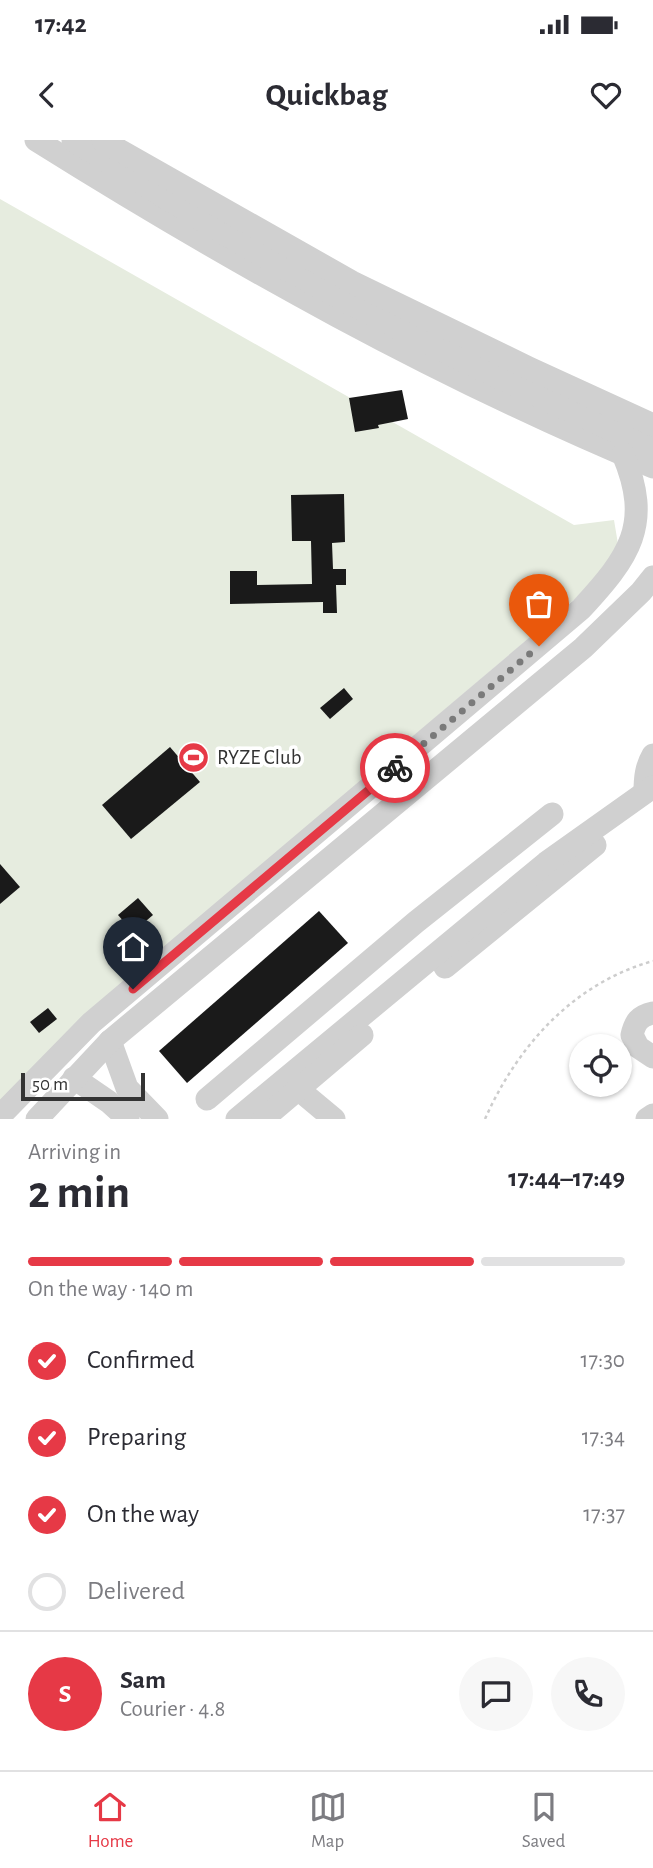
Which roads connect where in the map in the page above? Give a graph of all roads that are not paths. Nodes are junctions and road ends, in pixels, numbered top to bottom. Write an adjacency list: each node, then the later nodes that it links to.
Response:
1 (36, 140): 6 (street)
2 (73, 140): 5 (street)
3 (102, 140): 4 (street)
4 (653, 425)
5 (653, 448)
6 (622, 454): 7 (street); 21 (street)
7 (653, 467)
8 (653, 577): 14 (street)
9 (653, 755): 10 (street)
10 (647, 798): 16 (street); 18 (street)
11 (552, 814): 13 (street)
12 (653, 1013): 15 (street)
13 (278, 1038): 16 (street); 19 (street)
14 (110, 1041): 17 (street); 24 (street)
15 (653, 1057)
16 (303, 1063): 25 (street)
17 (74, 1078): 22 (street); 23 (street)
18 (298, 1089): 26 (street); 27 (street)
19 (207, 1098)
20 (653, 1115): 28 (street)
21 (0, 1116)
22 (37, 1119)
23 (128, 1119)
24 (157, 1119)
25 (237, 1119)
26 (263, 1119)
27 (334, 1119)
28 (647, 1119)

